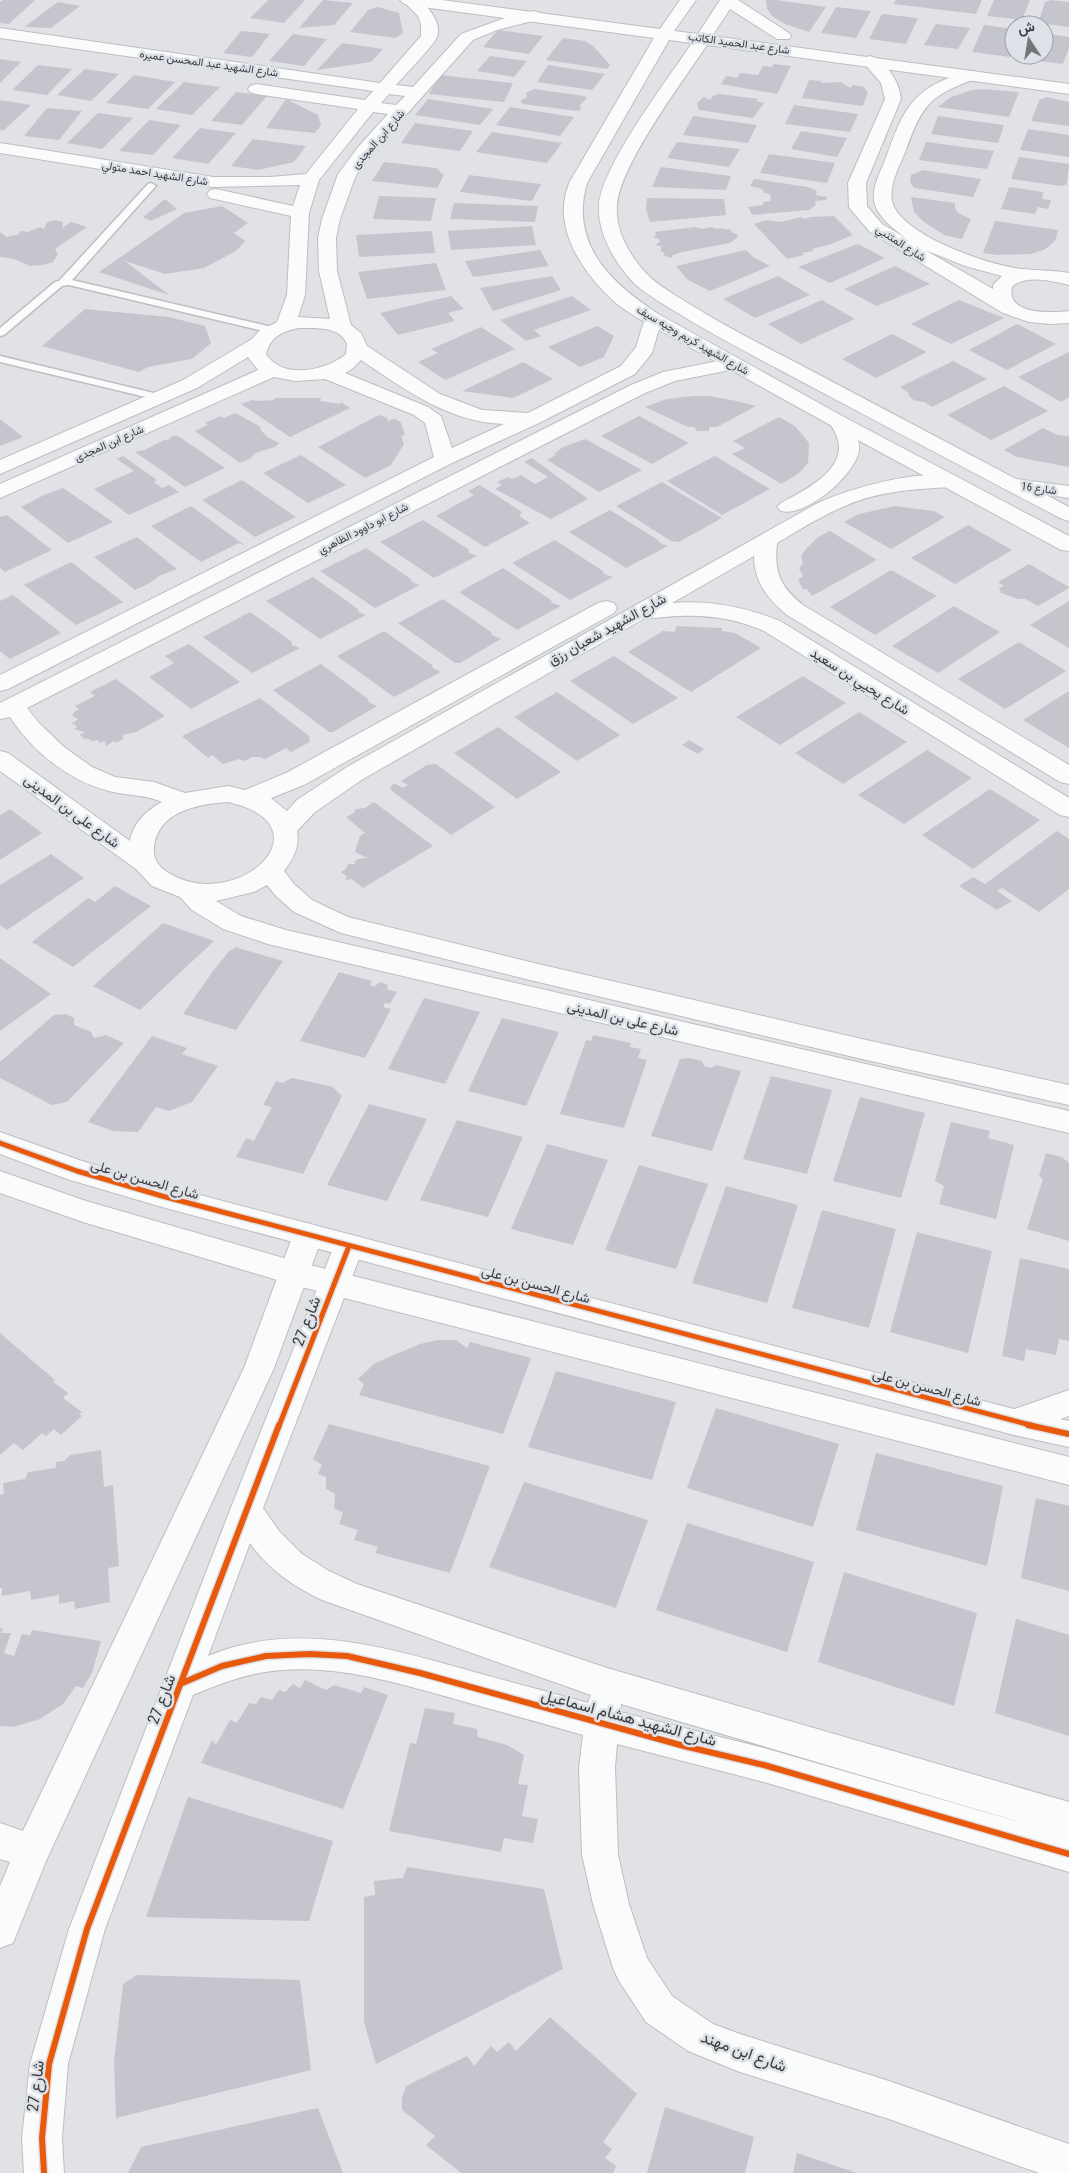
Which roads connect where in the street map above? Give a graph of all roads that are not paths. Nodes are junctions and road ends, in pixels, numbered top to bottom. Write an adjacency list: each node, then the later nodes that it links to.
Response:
1 (409, 0): 5 (street, شارع عبد الحميد الكاتب); 16 (street, شارع ابن المجدى)
2 (514, 0): 7 (street, شارع عبد الحميد الكاتب)
3 (688, 0): 7 (street, شارع الشهيد كريم وجيه سيف)
4 (728, 0): 8 (street, شارع الشهيد كريم وجيه سيف); 10 (street)
5 (534, 16): 6 (street, شارع عبد الحميد الكاتب); 18 (street, شارع ابن المجدى)
6 (596, 24): 7 (street, شارع عبد الحميد الكاتب); 12 (street)
7 (670, 27): 8 (street, شارع عبد الحميد الكاتب); 12 (street, شارع الشهيد كريم وجيه سيف)
8 (708, 32): 10 (street, شارع عبد الحميد الكاتب); 11 (street, شارع عبد الحميد الكاتب); 50 (street, شارع الشهيد كريم وجيه سيف)
9 (0, 33): 16 (street, شارع الشهيد عبد المحسن عميره)
10 (783, 36): 14 (street, شارع عبد الحميد الكاتب)
11 (870, 61): 13 (street, شارع عبد الحميد الكاتب); 31 (street, شارع المتنبي)
12 (644, 71): 33 (street, شارع الشهيد كريم وجيه سيف)
13 (971, 75): 17 (street, شارع عبد الحميد الكاتب); 28 (street, شارع المتنبي)
14 (1069, 76)
15 (243, 87): 19 (street, شارع الشهيد عبد المحسن عميره)
16 (385, 88): 18 (street, شارع الشهيد عبد المحسن عميره); 19 (street, شارع ابن المجدى)
17 (1069, 89)
18 (418, 93): 20 (street, شارع ابن المجدى)
19 (369, 106): 20 (street, شارع الشهيد عبد المحسن عميره); 23 (street, شارع ابن المجدى)
20 (402, 111): 35 (street, شارع ابن المجدى)
21 (0, 148): 25 (street, شارع الشهيد احمد متولي)
22 (0, 161): 24 (street, شارع الشهيد احمد متولي)
23 (311, 179): 25 (street, شارع الشهيد احمد متولي); 26 (street, شارع ابن المجدى)
24 (152, 186): 25 (street, شارع الشهيد احمد متولي); 30 (lane)
25 (209, 187): 26 (street, شارع الشهيد احمد متولي)
26 (300, 213): 34 (street, شارع ابن المجدى)
27 (1063, 260): 28 (street)
28 (1028, 274): 29 (street, شارع المتنبي); 31 (street)
29 (1069, 279)
30 (63, 283): 34 (lane); 36 (lane)
31 (1017, 311): 32 (street); 37 (street, شارع المتنبي)
32 (1069, 317)
33 (653, 319): 41 (street, شارع الشهيد كريم وجيه سيف); 45 (street, شارع ابو داوود الظاهري)
34 (278, 328): 35 (street); 38 (street, شارع ابن المجدى)
35 (342, 328): 39 (street)
36 (0, 334)
37 (1069, 334)
38 (257, 344): 42 (street); 44 (street, شارع ابن المجدى)
39 (358, 349): 43 (street); 45 (street)
40 (0, 360): 44 (lane)
41 (733, 364): 46 (street, شارع الشهيد كريم وجيه سيف); 59 (street, شارع ابو داوود الظاهري)
42 (273, 370): 43 (street); 51 (street, شارع ابن المجدى)
43 (328, 373): 47 (street)
44 (158, 397): 48 (street, شارع ابن المجدى)
45 (532, 419): 47 (street, شارع ابو داوود الظاهري)
46 (839, 422): 49 (street, شارع الشهيد كريم وجيه سيف); 56 (street, شارع الشهيد شعبان رزق)
47 (445, 459): 58 (street, شارع ابو داوود الظاهري)
48 (0, 468)
49 (952, 481): 54 (street, شارع الشهيد شعبان رزق); 55 (street, شارع الشهيد كريم وجيه سيف)
50 (1009, 484): 52 (street, شارع 16); 53 (street, شارع الشهيد كريم وجيه سيف)
51 (0, 492)
52 (1069, 492)
53 (1069, 515)
54 (766, 541): 56 (street, شارع الشهيد شعبان رزق); 61 (street, شارع يحيي بن سعيد)
55 (1069, 545)
56 (694, 569): 57 (street, شارع الشهيد شعبان رزق); 62 (street, شارع الشهيد شعبان رزق)
57 (634, 614): 64 (street, شارع يحيي بن سعيد); 65 (street, شارع الشهيد شعبان رزق)
58 (0, 684)
59 (7, 708): 63 (street)
60 (0, 759): 66 (street, شارع على بن المدينى)
61 (1069, 776)
62 (248, 798): 63 (street); 65 (street)
63 (182, 801): 66 (street)
64 (1069, 809)
65 (285, 829): 67 (street)
66 (144, 863): 68 (street)
67 (270, 871): 68 (street); 69 (street, شارع على بن المدينى)
68 (189, 891): 69 (street, شارع على بن المدينى)
69 (1067, 1116)
70 (0, 1143): 72 (street, شارع الحسن بن على)
71 (0, 1182): 74 (street)
72 (308, 1235): 73 (street, شارع الحسن بن على); 74 (street, شارع 27)
73 (349, 1246): 75 (street, شارع 27); 79 (street, شارع الحسن بن على)
74 (294, 1273): 75 (street); 76 (street, شارع 27)
75 (334, 1283): 77 (street, شارع 27); 81 (street)
76 (258, 1368): 77 (street); 87 (street, شارع 27)
77 (296, 1380): 82 (street, شارع 27)
78 (1069, 1403): 79 (street)
79 (1014, 1422): 80 (street, شارع الحسن بن على)
80 (1069, 1434)
81 (1069, 1471)
82 (246, 1510): 83 (street, شارع 27); 84 (street, شارع الشهيد هشام اسماعيل)
83 (180, 1684): 85 (street, شارع الشهيد هشام اسماعيل); 91 (street, شارع 27)
84 (607, 1684): 85 (street, شارع ابن مهند); 86 (street, شارع الشهيد هشام اسماعيل)
85 (601, 1723): 88 (street, شارع الشهيد هشام اسماعيل); 90 (street, شارع ابن مهند)
86 (1069, 1819)
87 (16, 1847): 89 (street, شارع 27)
88 (1069, 1854)
89 (0, 1930)
90 (1069, 2164)
91 (44, 2173)

